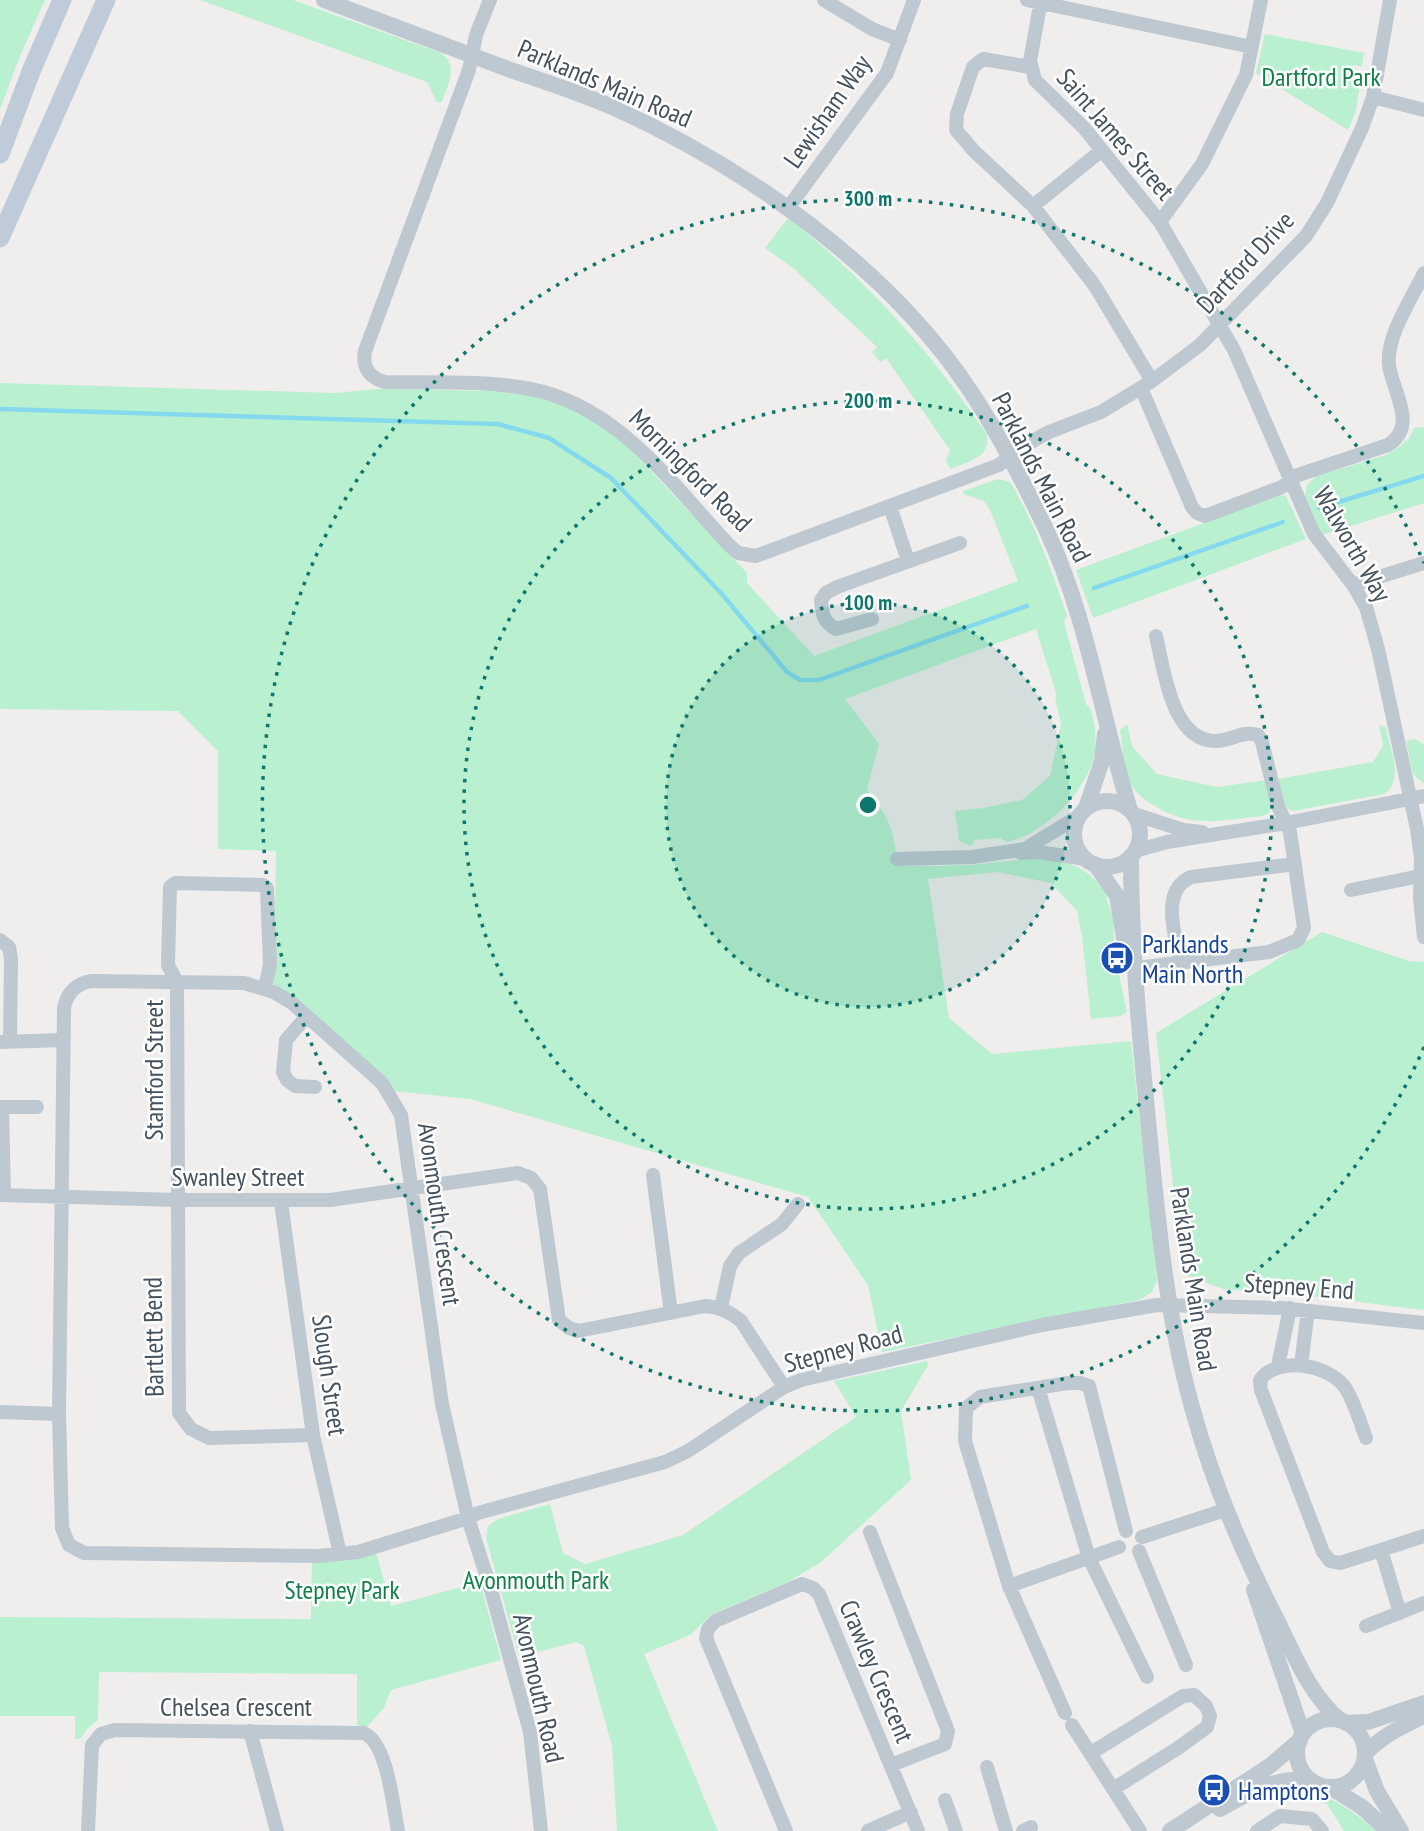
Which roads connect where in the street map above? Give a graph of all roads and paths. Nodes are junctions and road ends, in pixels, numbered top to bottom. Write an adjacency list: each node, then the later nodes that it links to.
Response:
1 (62, 0): 17 (main road)
2 (106, 0): 21 (main road)
3 (324, 0): 12 (street, Parklands Main Road)
4 (490, 0): 12 (street)
5 (824, 0): 10 (street)
6 (914, 0): 10 (street, Lewisham Way)
7 (1261, 0): 11 (street)
8 (1390, 0): 14 (street, Dartford Drive)
9 (1036, 1): 11 (street); 13 (street, Saint James Street)
10 (900, 40): 19 (street, Lewisham Way)
11 (1252, 47): 20 (street)
12 (472, 55): 19 (street, Parklands Main Road); 27 (street, Morningford Road)
13 (1030, 67): 16 (street, Saint James Street); 18 (street)
14 (1373, 97): 15 (street); 23 (street, Dartford Drive)
15 (1424, 110)
16 (1102, 150): 18 (street); 20 (street, Saint James Street)
17 (0, 154)
18 (1033, 206): 24 (street)
19 (788, 208): 25 (street, Parklands Main Road)
20 (1160, 222): 23 (street, Saint James Street)
21 (0, 238)
22 (1424, 273): 26 (street)
23 (1219, 325): 24 (street, Dartford Drive); 26 (street, Walworth Way)
24 (1147, 385): 25 (street, Dartford Drive); 26 (street)
25 (1008, 458): 27 (street, Morningford Road); 34 (street, Parklands Main Road)
26 (1290, 482): 31 (street, Walworth Way)
27 (890, 506): 29 (street)
28 (960, 543): 29 (street)
29 (908, 561): 32 (street)
30 (1424, 563): 31 (street)
31 (1353, 585): 35 (street, Walworth Way)
32 (872, 618)
33 (1156, 636): 38 (street)
34 (1097, 680): 36 (street, Parklands Main Road); 37 (street, Parklands Main Road)
35 (1418, 797): 38 (street); 45 (street, Walworth Way)
36 (1082, 812): 37 (street); 41 (street); 43 (street)
37 (1132, 812): 39 (street); 40 (street)
38 (1286, 823): 39 (street); 44 (street)
39 (1232, 831): 40 (street)
40 (1133, 853): 43 (street); 50 (street, Parklands Main Road)
41 (995, 854): 42 (street); 43 (street)
42 (897, 859)
43 (1090, 862): 53 (street, Parklands Main Road)
44 (1295, 863): 49 (street); 49 (street)
45 (1420, 876): 46 (street); 47 (street, Walworth Way)
46 (1350, 890)
47 (1424, 937)
48 (0, 940): 56 (street)
49 (1180, 963): 50 (street)
50 (1136, 968): 53 (street, Parklands Main Road)
51 (177, 982): 52 (street, Avonmouth Crescent); 52 (street, Stamford Street); 55 (street, Avonmouth Crescent); 64 (street, Stamford Street)
52 (265, 989): 54 (street, Avonmouth Crescent)
53 (1135, 993): 67 (street, Parklands Main Road)
54 (307, 1016): 57 (street); 61 (street, Avonmouth Crescent)
55 (64, 1040): 56 (street); 63 (street, Avonmouth Crescent)
56 (5, 1042)
57 (316, 1087)
58 (1, 1107): 59 (street); 62 (street)
59 (37, 1107)
60 (653, 1174): 71 (street)
61 (412, 1188): 65 (street, Swanley Street); 71 (street, Swanley Street); 82 (street, Avonmouth Crescent)
62 (2, 1195): 63 (street, Swanley Street)
63 (62, 1199): 64 (street, Swanley Street); 78 (street, Avonmouth Crescent)
64 (177, 1200): 65 (street, Swanley Street); 79 (street, Bartlett Bend)
65 (281, 1202): 79 (street, Slough Street)
66 (799, 1204): 68 (street)
67 (1170, 1306): 69 (street, Stepney End); 75 (street, Stepney Road); 81 (street, Parklands Main Road)
68 (721, 1308): 71 (street); 75 (street)
69 (1290, 1308): 70 (street, Stepney End); 74 (street)
70 (1308, 1310): 72 (street, Stepney End); 73 (street)
71 (671, 1312)
72 (1424, 1323)
73 (1301, 1365): 74 (street); 80 (street)
74 (1278, 1366): 88 (street)
75 (784, 1387): 82 (street, Stepney Road)
76 (1038, 1388): 83 (street); 90 (street); 92 (street)
77 (0, 1412): 78 (street)
78 (59, 1414): 89 (street, Avonmouth Crescent)
79 (313, 1435): 89 (street, Slough Street)
80 (1366, 1438)
81 (1225, 1510): 86 (street); 91 (street, Parklands Main Road)
82 (468, 1518): 89 (street, Avonmouth Crescent); 115 (street, Avonmouth Road)
83 (1126, 1531): 86 (street); 87 (street)
84 (870, 1532): 105 (street)
85 (1424, 1536): 88 (street)
86 (1140, 1544): 87 (street); 96 (street)
87 (1119, 1547): 90 (street)
88 (1381, 1550): 94 (street)
89 (340, 1554)
90 (1089, 1558): 92 (street); 97 (street)
91 (1248, 1564): 100 (street, Parklands Main Road); 102 (street, Parklands Main Road)
92 (1009, 1586): 103 (street)
93 (1424, 1603): 94 (street)
94 (1399, 1613): 95 (street)
95 (1366, 1626)
96 (1185, 1665)
97 (1147, 1677)
98 (1424, 1703): 100 (street)
99 (1424, 1716): 104 (street)
100 (1343, 1722): 102 (street); 104 (street)
101 (250, 1731): 112 (street, Chelsea Crescent); 113 (street); 114 (street, Chelsea Crescent)
102 (1302, 1737): 107 (street); 122 (street)
103 (1091, 1753): 109 (street); 109 (street)
104 (1365, 1756): 108 (street); 127 (street)
105 (891, 1765): 111 (street, Crawley Crescent); 116 (street, Crawley Crescent)
106 (987, 1767): 120 (street)
107 (1312, 1781): 108 (street); 123 (street)
108 (1330, 1787): 126 (street)
109 (1113, 1789): 121 (street)
110 (945, 1800): 119 (street)
111 (911, 1812): 117 (street); 118 (street, Crawley Crescent)
112 (89, 1831)
113 (278, 1831)
114 (398, 1831)
115 (541, 1831)
116 (786, 1831)
117 (869, 1831)
118 (918, 1831)
119 (956, 1831)
120 (1006, 1831)
121 (1140, 1831)
122 (1170, 1831)
123 (1183, 1831)
124 (1257, 1831): 125 (street)
125 (1322, 1831)
126 (1388, 1831)
127 (1401, 1831)

